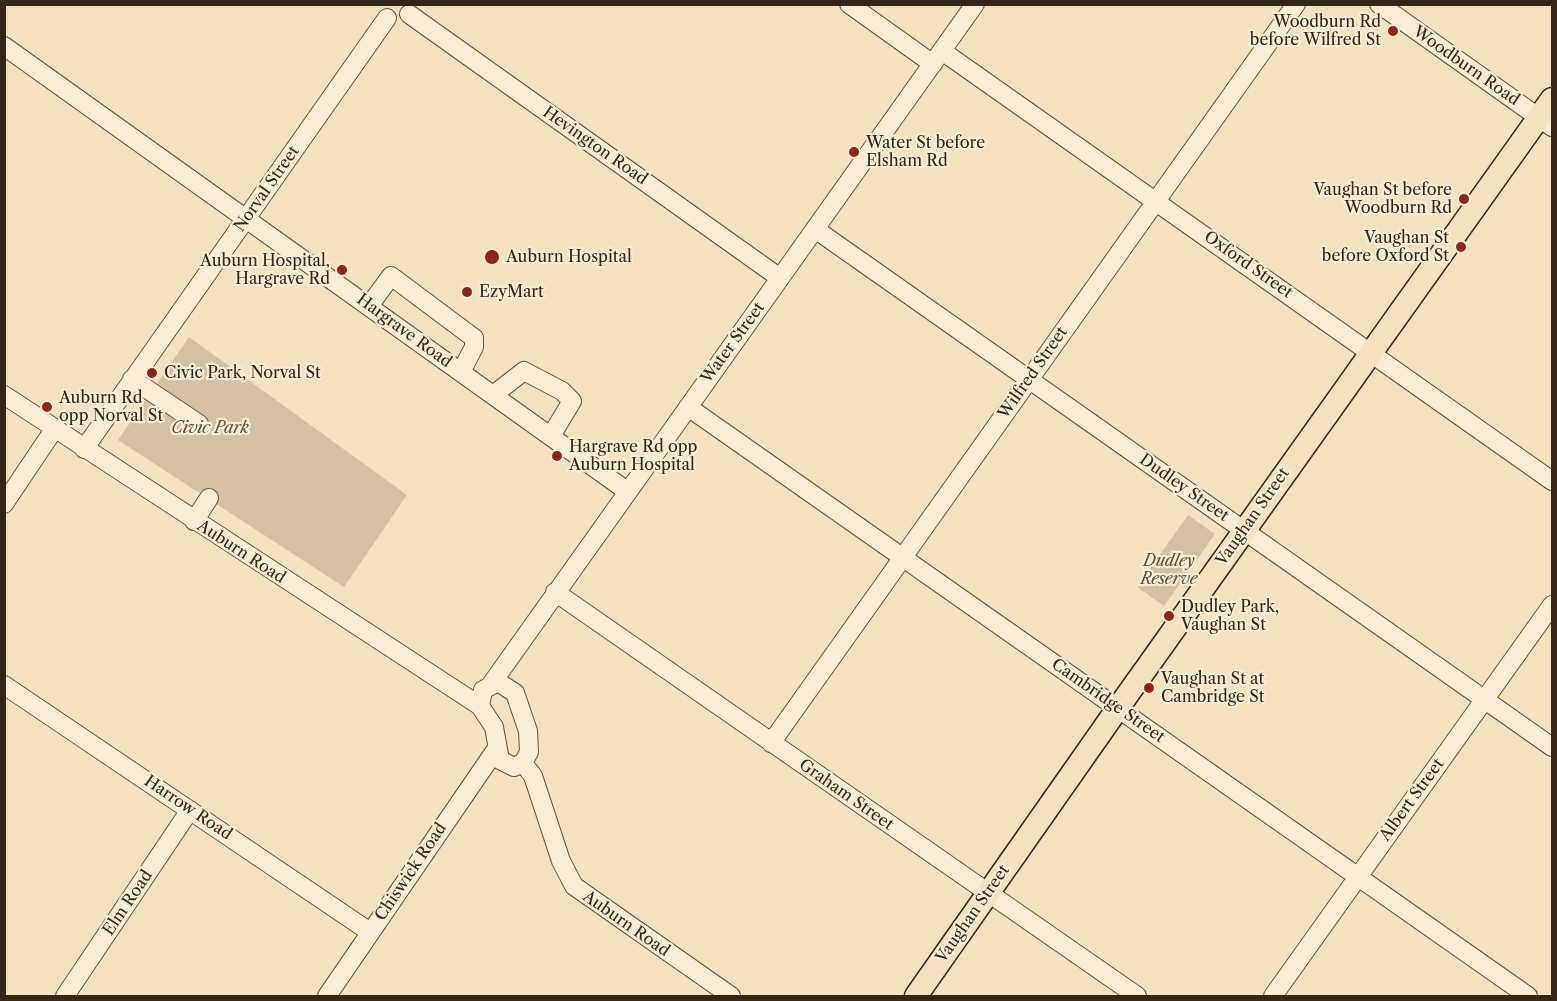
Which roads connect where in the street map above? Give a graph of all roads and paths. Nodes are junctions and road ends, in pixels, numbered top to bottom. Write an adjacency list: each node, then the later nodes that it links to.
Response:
1 (849, 4): 8 (street, Oxford Street)
2 (975, 4): 8 (street, Water Street)
3 (1296, 4): 11 (street, Wilfred Street)
4 (1380, 4): 10 (street, Woodburn Road)
5 (411, 9): 6 (street); 14 (street, Hevington Road)
6 (384, 11): 12 (street, Norval Street)
7 (4, 46): 12 (street, Hargrave Road)
8 (938, 57): 11 (street, Oxford Street); 13 (street, Water Street)
9 (1552, 99): 10 (main road, Vaughan Street)
10 (1546, 122): 16 (main road, Vaughan Street)
11 (1155, 200): 16 (street, Oxford Street); 19 (street, Wilfred Street)
12 (247, 219): 15 (street, Hargrave Road); 18 (street, Norval Street)
13 (815, 229): 14 (street, Water Street); 19 (street, Dudley Street)
14 (780, 278): 22 (street, Water Street)
15 (369, 306): 17 (street, Hargrave Road); 17 (street)
16 (1371, 352): 27 (street, Oxford Street); 32 (main road, Vaughan Street)
17 (461, 372): 21 (street, Hargrave Road)
18 (132, 379): 23 (street); 26 (street, Norval Street)
19 (1029, 379): 32 (street, Dudley Street); 33 (street, Wilfred Street)
20 (4, 395): 24 (street, Auburn Road)
21 (493, 395): 25 (street, Hargrave Road); 25 (street)
22 (688, 406): 28 (street, Water Street); 33 (street, Cambridge Street)
23 (200, 424)
24 (55, 428): 26 (street, Auburn Road); 30 (street)
25 (551, 436): 28 (street, Hargrave Road)
26 (84, 449): 31 (street, Auburn Road)
27 (1552, 481)
28 (627, 491): 34 (street, Water Street)
29 (209, 498): 31 (street)
30 (4, 504)
31 (194, 521): 39 (street, Auburn Road)
32 (1244, 530): 38 (street, Dudley Street); 40 (main road, Vaughan Street)
33 (902, 557): 40 (street, Cambridge Street); 41 (street, Wilfred Street)
34 (555, 592): 36 (street, Water Street); 41 (street, Graham Street)
35 (1552, 605): 38 (street, Albert Street)
36 (492, 683): 39 (street, Water Street); 44 (street)
37 (8, 695): 45 (street, Harrow Road)
38 (1485, 700): 42 (street, Dudley Street); 46 (street, Albert Street)
39 (480, 706): 43 (street)
40 (1118, 708): 46 (street, Cambridge Street); 47 (main road, Vaughan Street)
41 (771, 743): 47 (street, Graham Street)
42 (1552, 747)
43 (497, 748): 44 (street); 48 (street, Chiswick Road)
44 (523, 763): 51 (street, Auburn Road)
45 (190, 810): 48 (street, Harrow Road); 49 (street, Elm Road)
46 (1357, 876): 54 (street, Albert Street); 55 (street, Cambridge Street)
47 (988, 892): 52 (main road, Vaughan Street); 53 (street, Graham Street)
48 (370, 932): 50 (street, Chiswick Road)
49 (65, 996)
50 (327, 996)
51 (731, 996)
52 (916, 996)
53 (1137, 996)
54 (1273, 996)
55 (1528, 996)

